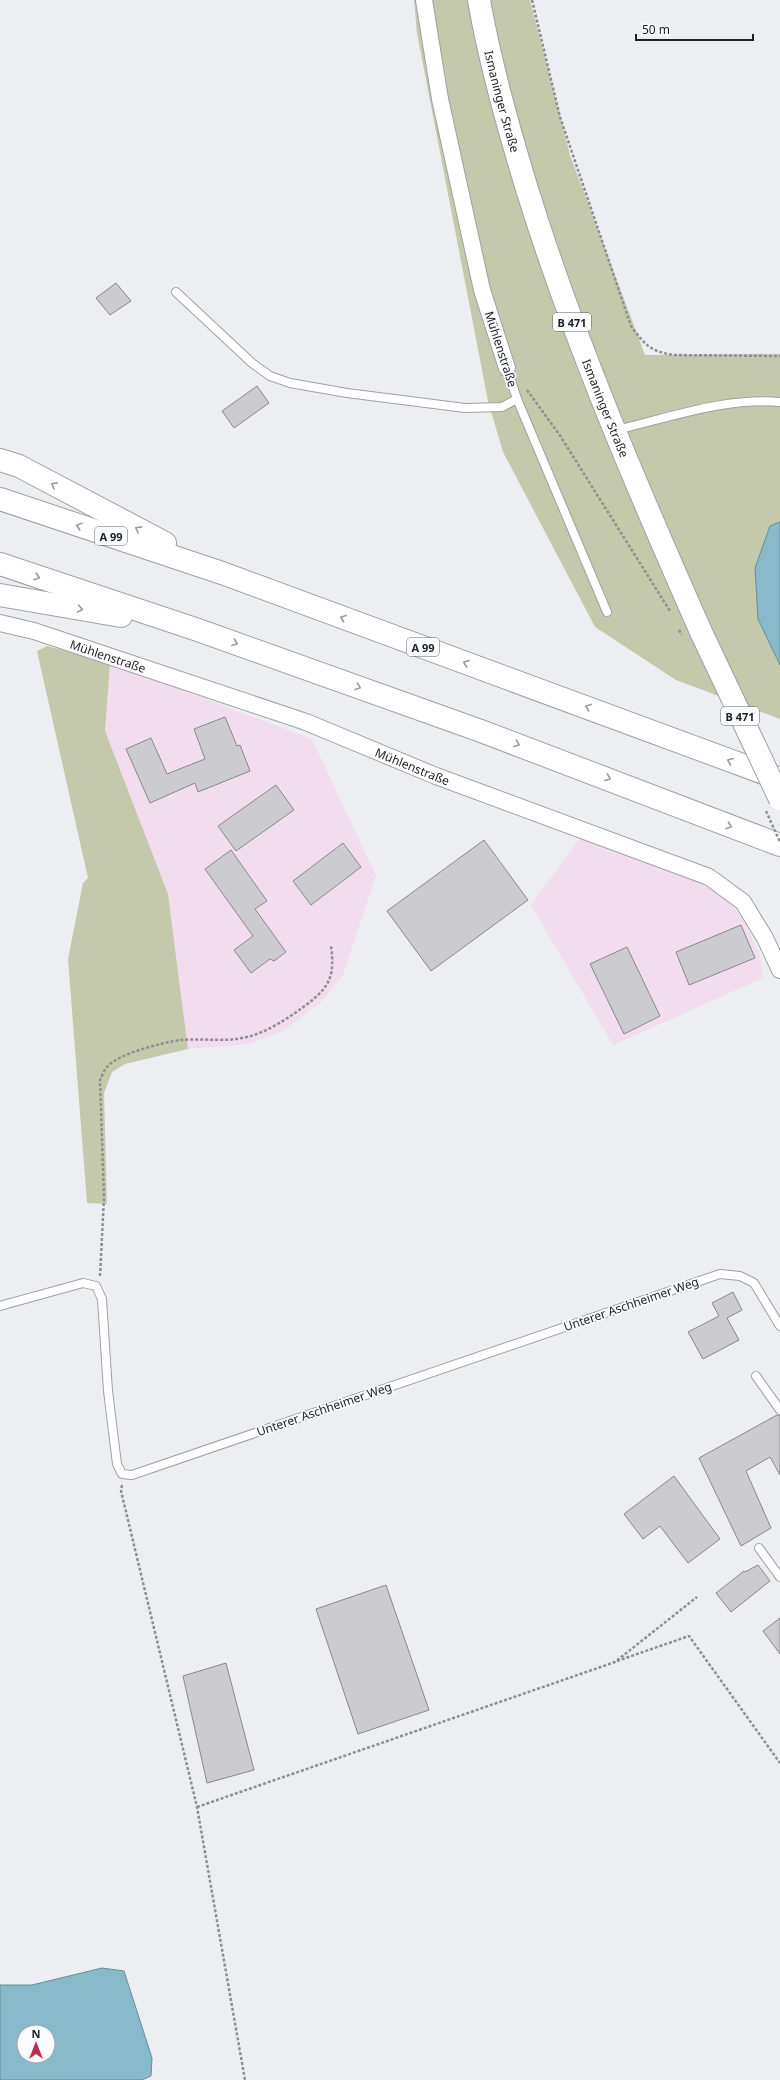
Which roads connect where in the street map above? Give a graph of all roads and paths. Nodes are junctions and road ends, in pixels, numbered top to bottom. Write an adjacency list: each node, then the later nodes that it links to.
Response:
1 (424, 0): 6 (street, Mühlenstraße)
2 (480, 0): 9 (main road, Ismaninger Straße / B 471)
3 (532, 0): 5 (path)
4 (176, 292): 7 (lane, Mühlenstraße)
5 (780, 356)
6 (507, 368): 7 (lane, Mühlenstraße); 16 (path)
7 (517, 399): 15 (lane)
8 (780, 402): 9 (lane)
9 (613, 431): 20 (main road, Ismaninger Straße / B 471)
10 (0, 460): 13 (main road, one-way to 10)
11 (0, 499): 13 (main road, A 99, one-way to 11)
12 (0, 564): 19 (main road, one-way to 19)
13 (222, 573): 21 (main road, A 99, one-way to 13)
14 (0, 595): 19 (main road, one-way to 19)
15 (607, 612)
16 (673, 617)
17 (0, 623): 25 (street, Mühlenstraße)
18 (676, 624): 20 (path)
19 (198, 630): 23 (main road, one-way to 23)
20 (690, 631): 22 (main road, Ismaninger Straße / B 471, bridge)
21 (780, 779)
22 (780, 799)
23 (780, 845)
24 (331, 946): 26 (path)
25 (780, 970)
26 (96, 1286): 27 (lane); 31 (lane)
27 (0, 1306)
28 (780, 1326): 31 (lane, Unterer Aschheimer Weg)
29 (756, 1376): 30 (lane)
30 (780, 1410)
31 (122, 1474): 37 (path)
32 (759, 1548): 33 (lane)
33 (780, 1577)
34 (697, 1597): 35 (path)
35 (615, 1662): 36 (path); 37 (path)
36 (780, 1763)
37 (196, 1807): 38 (path)
38 (245, 2080)

